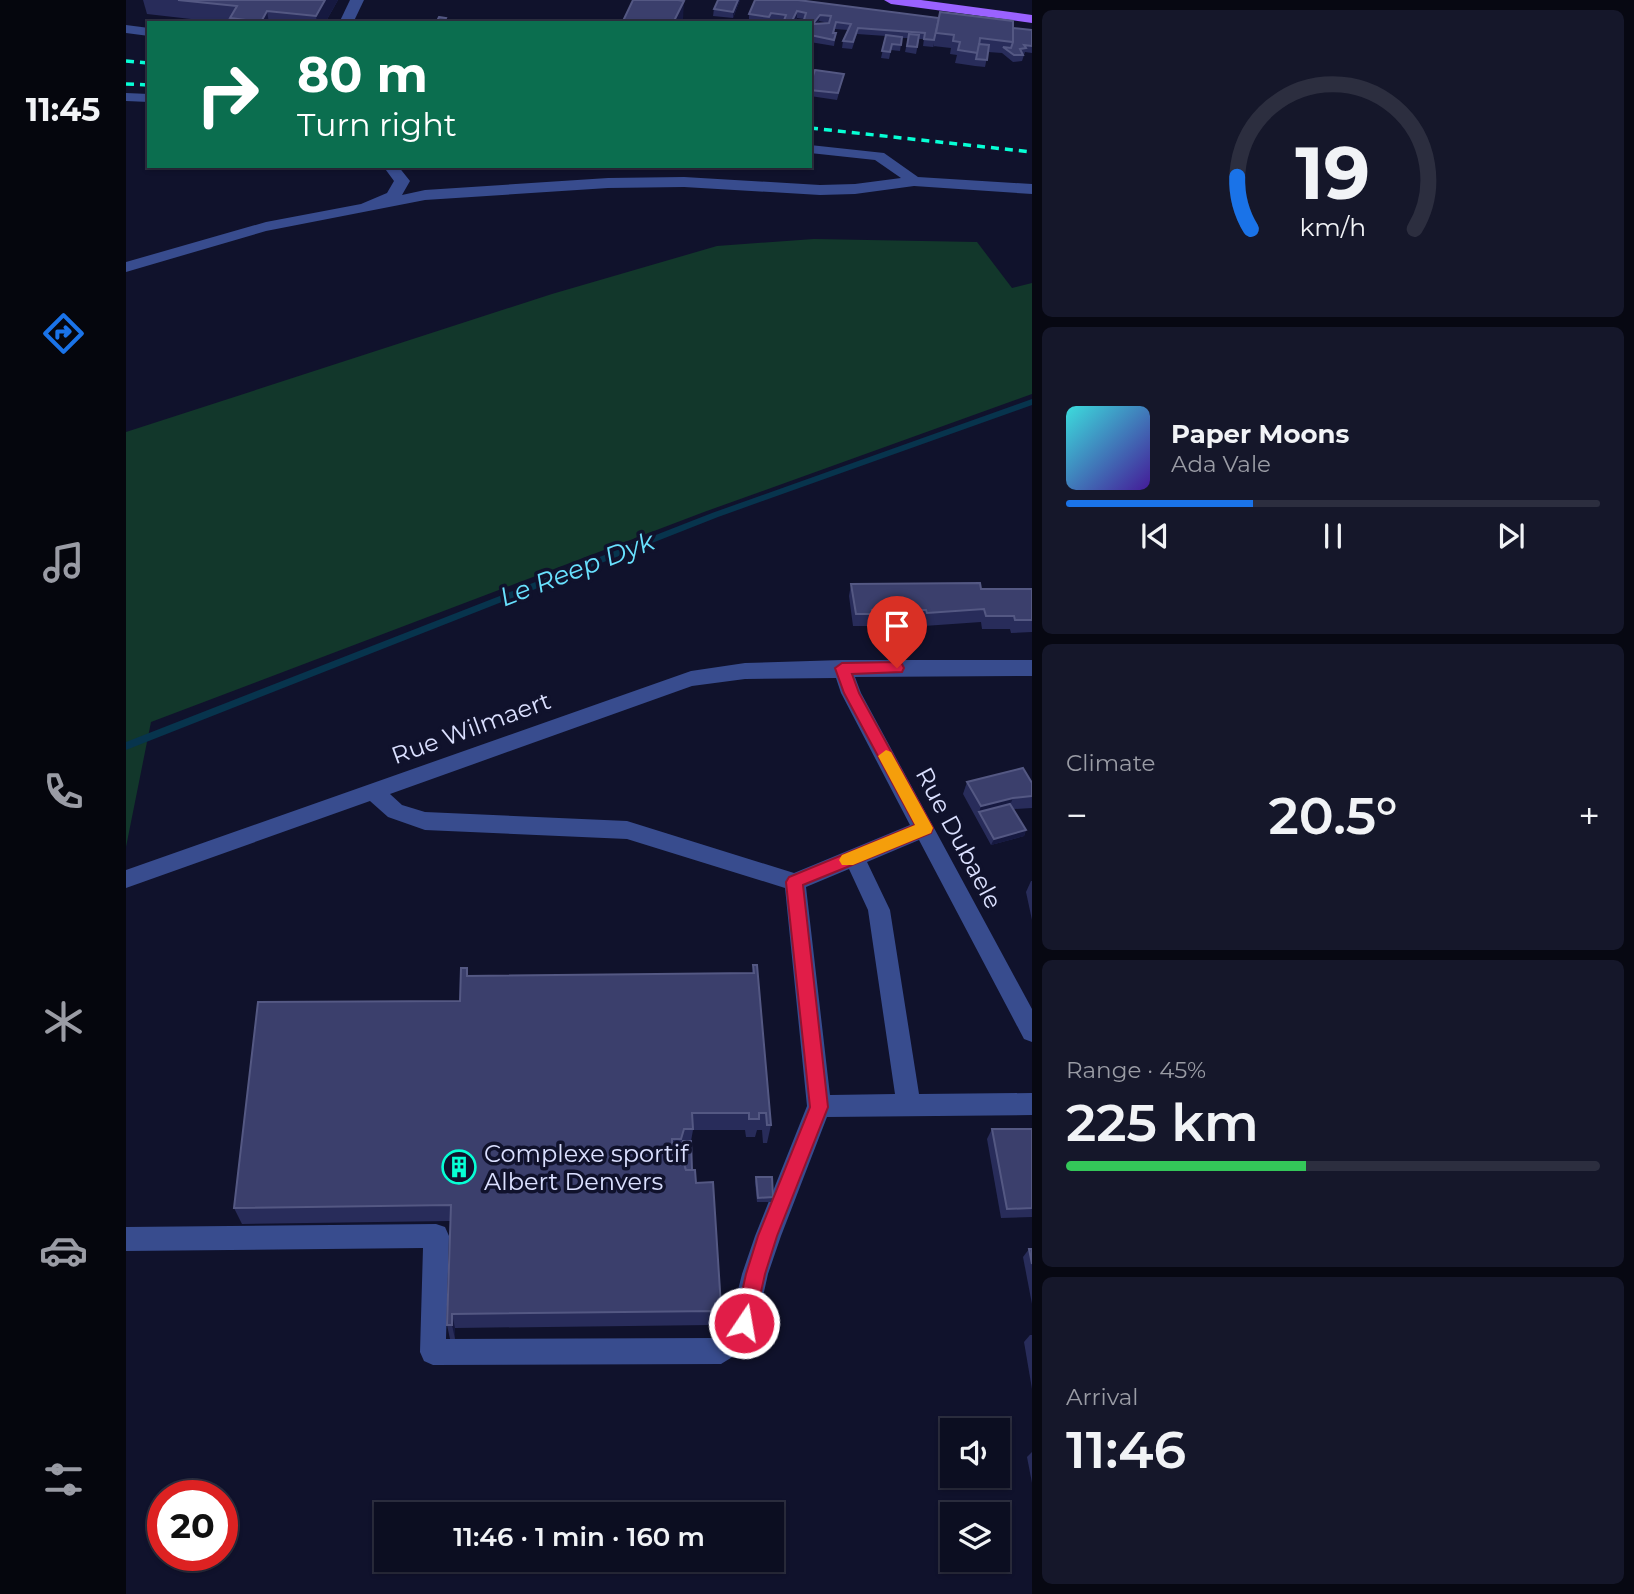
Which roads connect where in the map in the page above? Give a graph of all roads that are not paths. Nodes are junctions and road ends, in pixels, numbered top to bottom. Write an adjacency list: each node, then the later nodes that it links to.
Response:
1 (357, 0): 6 (street)
2 (891, 0): 5 (main road)
3 (955, 0): 4 (main road)
4 (1032, 10)
5 (1032, 19)
6 (347, 21)
7 (126, 29): 8 (street)
8 (147, 32)
9 (126, 97): 10 (street)
10 (147, 98)
11 (812, 149): 13 (street)
12 (392, 168): 15 (street)
13 (914, 181): 14 (street); 15 (street)
14 (1032, 189)
15 (370, 206): 16 (street)
16 (126, 267)
17 (842, 668): 18 (street, Rue Wilmaert); 19 (street, Rue Wilmaert); 20 (street, Rue Dubaele)
18 (1032, 668)
19 (372, 791): 22 (street, Rue Wilmaert); 23 (street)
20 (925, 828): 21 (street); 24 (street, Rue Dubaele)
21 (854, 857): 23 (street); 26 (street)
22 (126, 879)
23 (795, 882): 27 (street)
24 (1032, 1032)
25 (1032, 1104): 26 (street)
26 (909, 1106): 27 (street)
27 (819, 1107): 28 (street)
28 (126, 1239)

